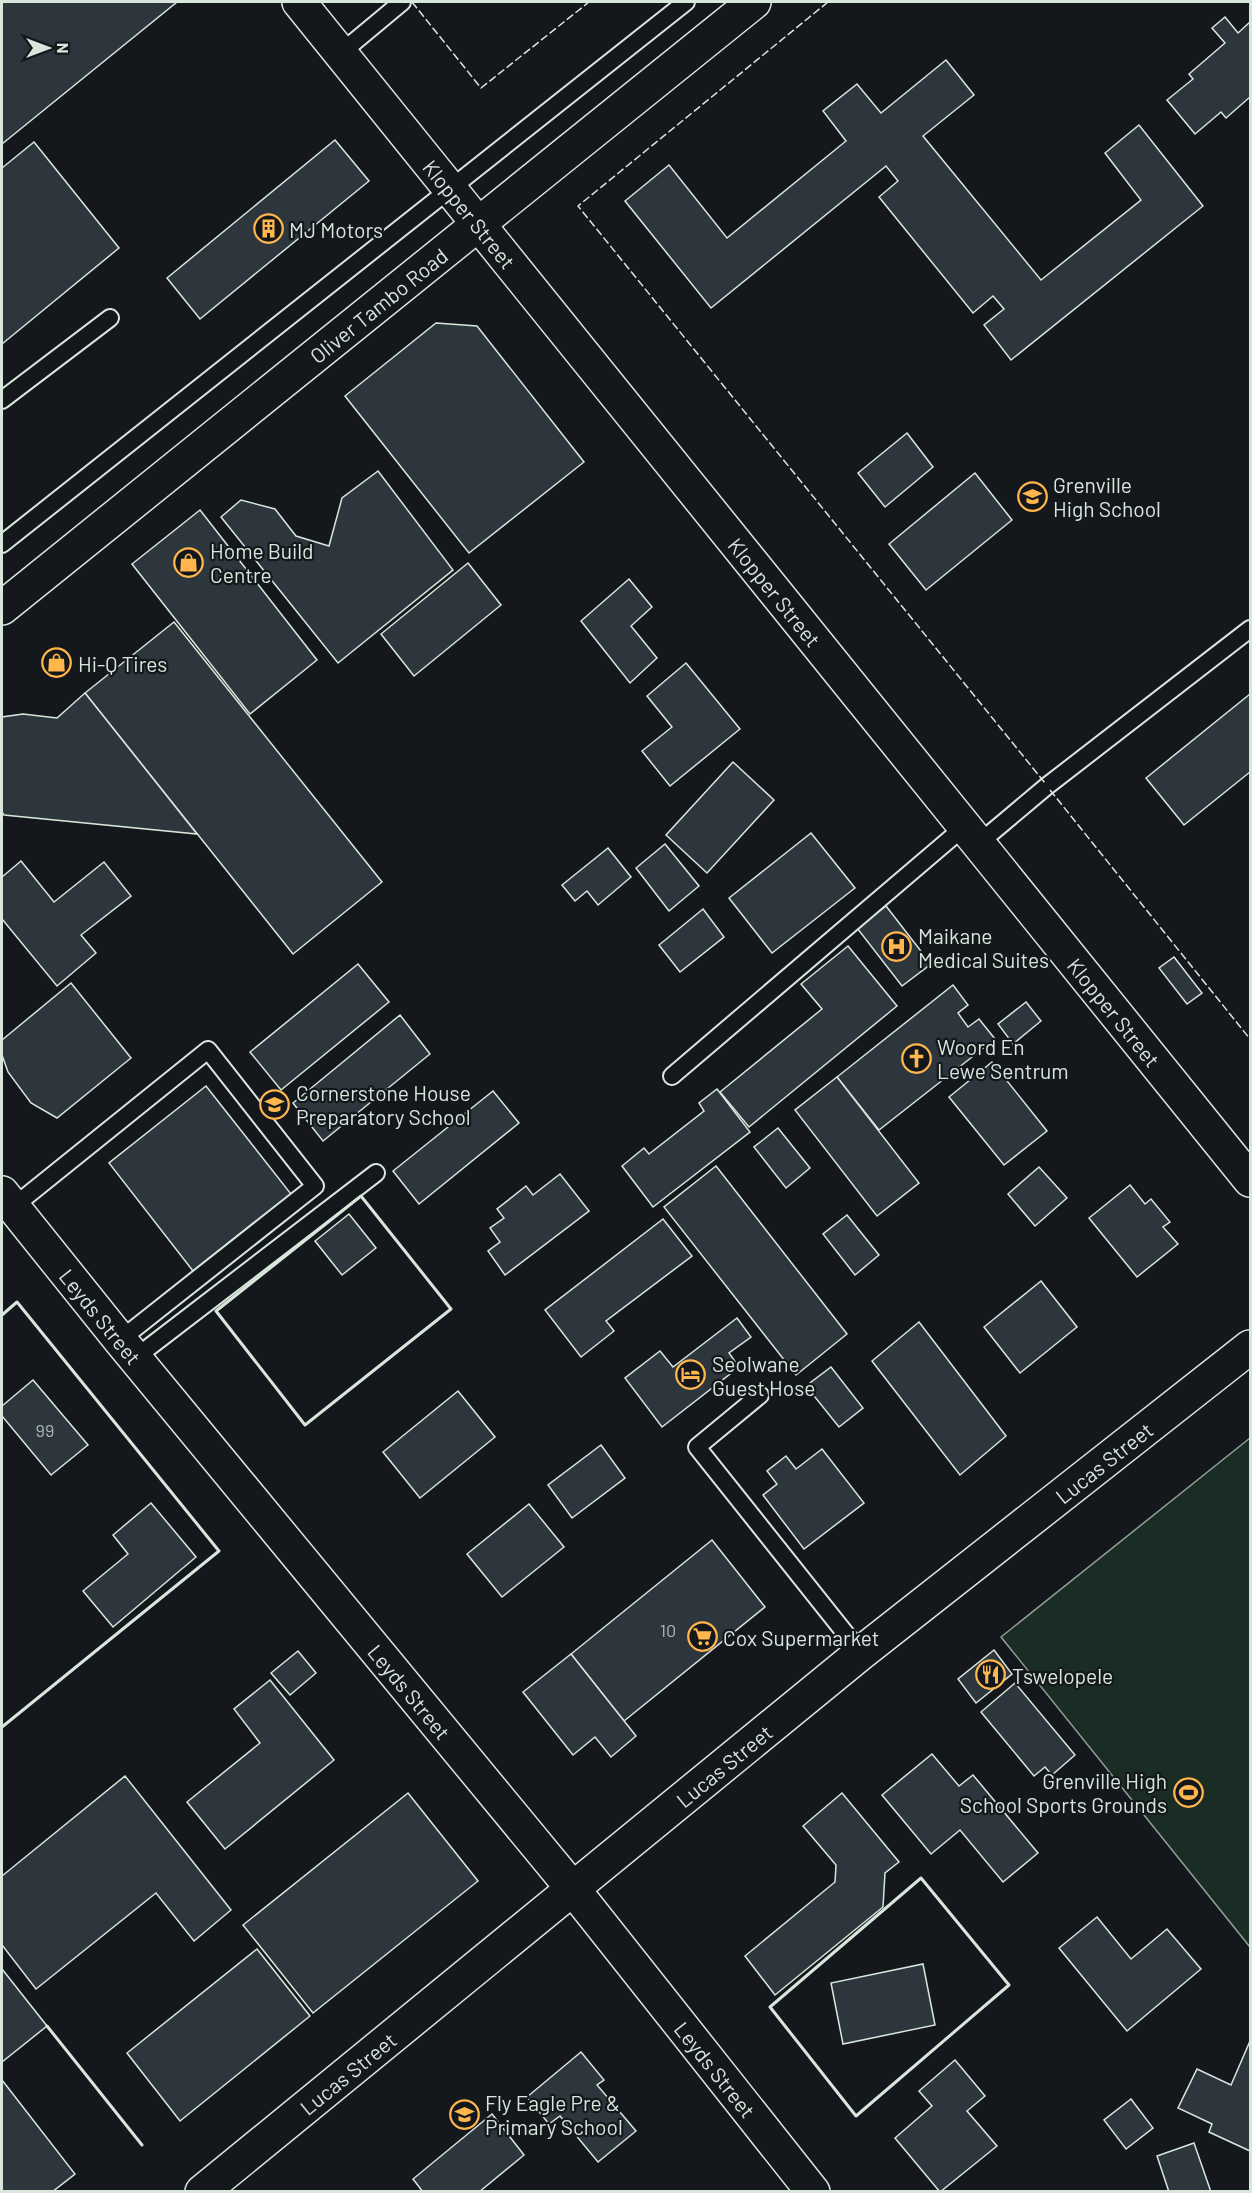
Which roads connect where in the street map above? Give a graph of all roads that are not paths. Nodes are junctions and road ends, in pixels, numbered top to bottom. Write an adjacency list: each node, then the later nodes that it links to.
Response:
1 (402, 2): 5 (lane)
2 (686, 2): 6 (lane)
3 (754, 2): 7 (street, Oliver Tambo Road)
4 (308, 4): 5 (street, Klopper Street)
5 (342, 52): 6 (street, Klopper Street)
6 (450, 187): 7 (street, Klopper Street); 10 (lane)
7 (478, 222): 11 (street, Oliver Tambo Road); 13 (street, Klopper Street)
8 (110, 318): 9 (lane)
9 (2, 400)
10 (2, 544)
11 (2, 608)
12 (1251, 629): 13 (lane)
13 (971, 836): 14 (lane); 16 (street, Klopper Street)
14 (672, 1076)
15 (376, 1173): 19 (lane)
16 (1251, 1180)
17 (7, 1200): 19 (street, Leyds Street); 19 (lane)
18 (1251, 1347): 21 (street, Lucas Street)
19 (127, 1349): 22 (street, Leyds Street)
20 (760, 1395): 21 (lane)
21 (861, 1653): 22 (street, Lucas Street)
22 (573, 1889): 23 (street, Lucas Street); 24 (street, Leyds Street)
23 (202, 2192)
24 (813, 2192)

